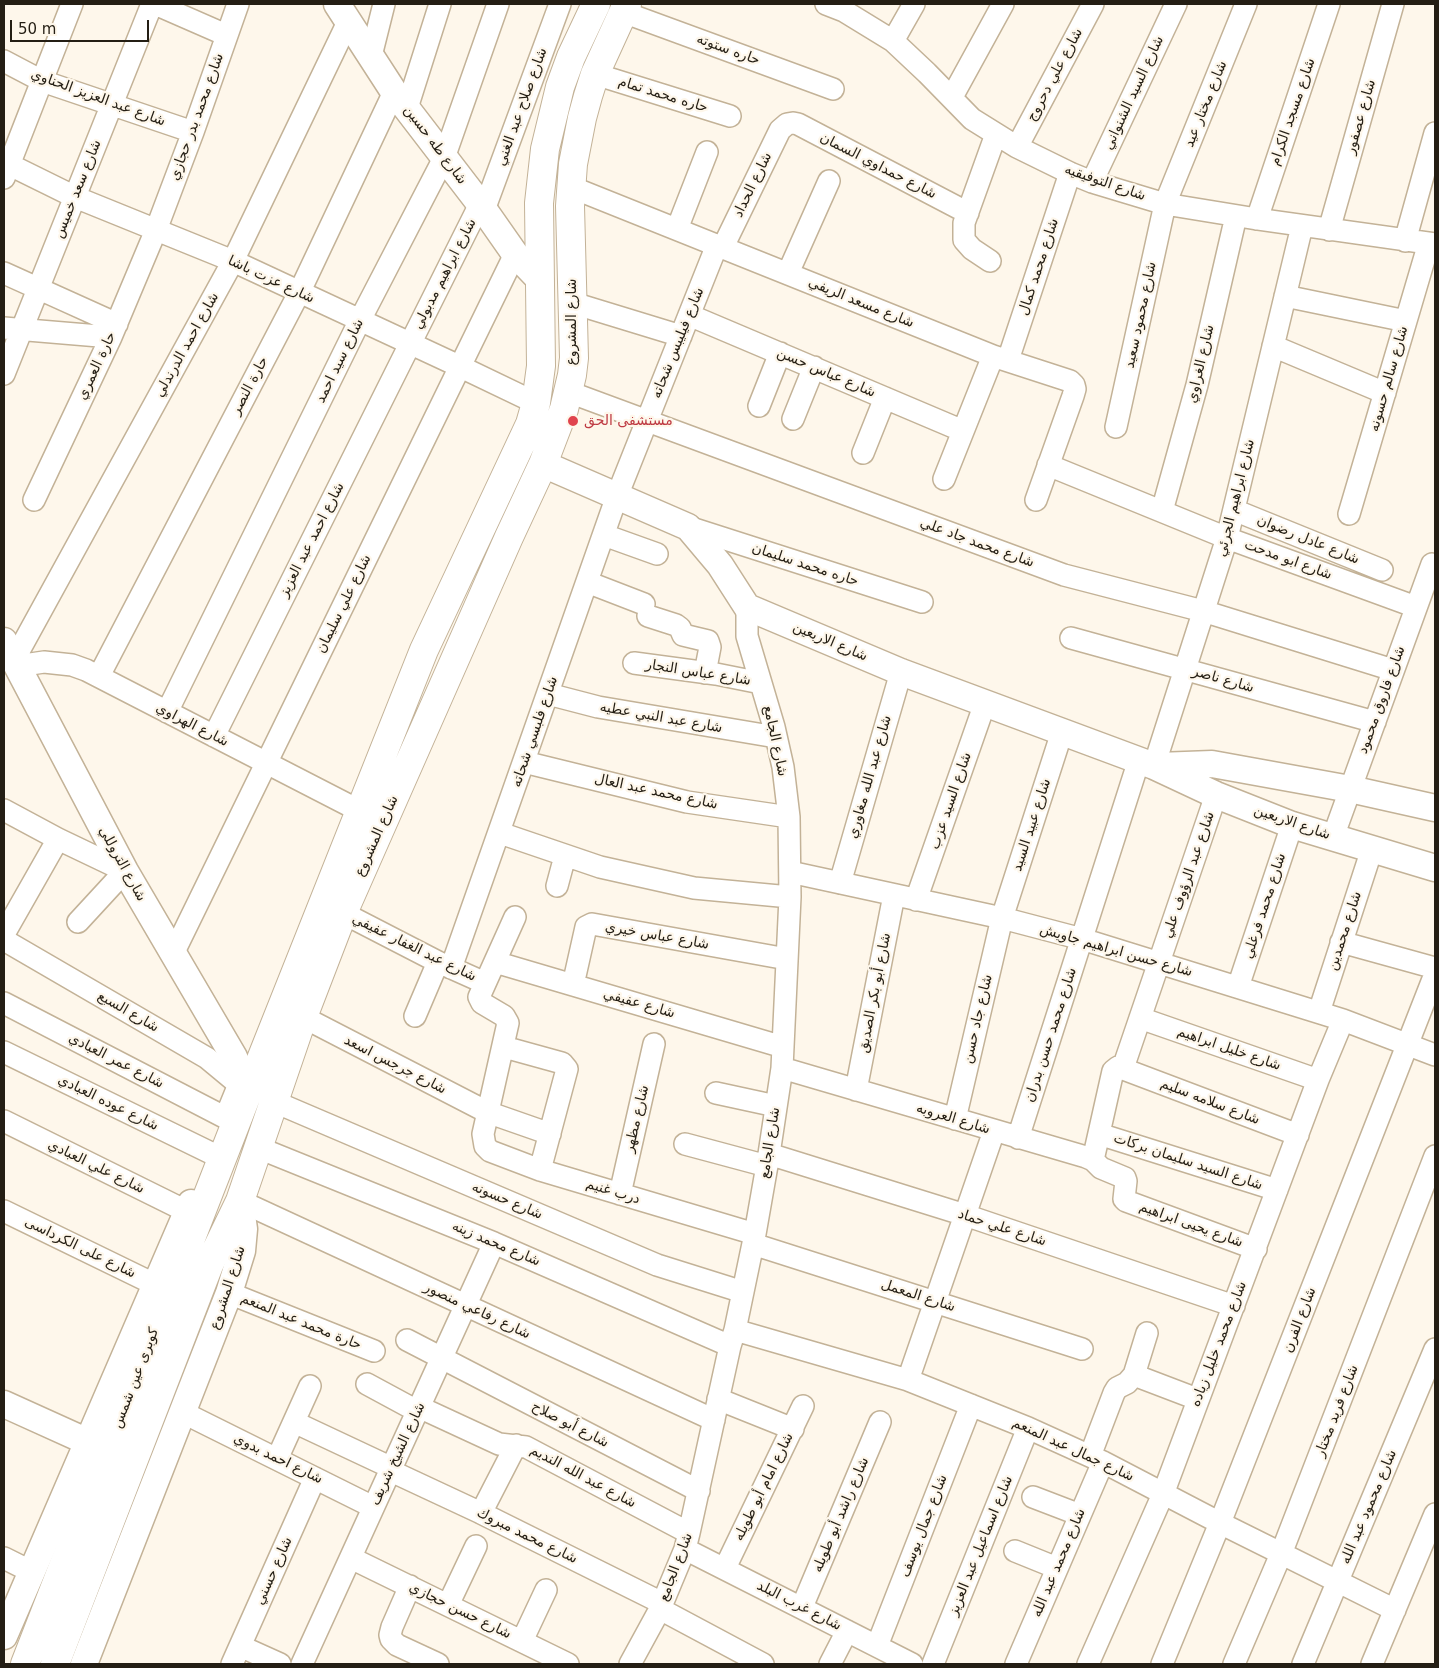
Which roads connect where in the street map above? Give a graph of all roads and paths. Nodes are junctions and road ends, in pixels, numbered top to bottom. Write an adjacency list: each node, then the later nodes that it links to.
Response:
1 (72, 4): 24 (street)
2 (153, 4): 19 (street); 28 (street, شارع سعد خميس)
3 (238, 4): 19 (street, شارع محمد بدر حجازي)
4 (384, 4): 21 (street)
5 (440, 4): 27 (street, حارة النصر)
6 (498, 4): 36 (street, شارع سيد احمد)
7 (560, 4): 44 (street, شارع صلاح عبد الغني)
8 (596, 4): 60 (main road, شارع المشروع)
9 (826, 4): 20 (street, شارع التوفيقيه)
10 (914, 4): 20 (street)
11 (1003, 4): 26 (street)
12 (1093, 4): 34 (street, شارع علي دحروج)
13 (1176, 4): 40 (street, شارع السيد الشنواني)
14 (1246, 4): 43 (street, شارع مختار عيد)
15 (1329, 4): 47 (street, شارع مسجد الكرام)
16 (1393, 4): 51 (street, شارع عصفور)
17 (625, 8): 23 (main road, شارع المشروع); 25 (street, حاره ستوته)
18 (342, 13): 21 (street, شارع طه حسين); 56 (street, شارع احمد الدرندلي)
19 (226, 35): 31 (street, شارع محمد بدر حجازي)
20 (893, 41): 26 (street, شارع التوفيقيه)
21 (371, 56): 27 (street, شارع طه حسين)
22 (4, 61): 24 (street, شارع عبد العزيز الحناوي)
23 (595, 74): 29 (street, حاره محمد تمام); 41 (main road, شارع المشروع)
24 (42, 81): 28 (street, شارع عبد العزيز الحناوي); 37 (street)
25 (833, 89)
26 (952, 97): 33 (street, شارع التوفيقيه)
27 (401, 100): 36 (street, شارع طه حسين); 62 (street, حارة النصر)
28 (111, 105): 31 (street, شارع عبد العزيز الحناوي); 42 (street, شارع سعد خميس)
29 (730, 116)
30 (787, 124): 45 (street, شارع حمداوي السمان); 54 (street, شارع الحداد)
31 (193, 132): 50 (street, شارع محمد بدر حجازي)
32 (1435, 133): 52 (street)
33 (996, 134): 34 (street, شارع التوفيقيه); 45 (street)
34 (1017, 147): 38 (street, شارع التوفيقيه)
35 (707, 152): 49 (street)
36 (444, 158): 44 (street, شارع طه حسين); 66 (street, شارع سيد احمد)
37 (6, 168): 42 (street, شارع عزت باشا)
38 (1070, 173): 40 (street, شارع التوفيقيه); 74 (street, شارع محمد كمال)
39 (829, 181): 59 (street)
40 (1092, 182): 43 (street, شارع التوفيقيه)
41 (571, 187): 49 (street, شارع مسعد الريفي); 64 (main road, شارع المشروع)
42 (75, 197): 50 (street, شارع عزت باشا); 61 (street, شارع سعد خميس)
43 (1165, 204): 46 (street, شارع التوفيقيه); 85 (street, شارع محمود سعيد)
44 (482, 207): 55 (street, شارع طه حسين); 71 (street, شارع ابراهيم مدبولي)
45 (968, 213): 57 (street)
46 (1236, 216): 47 (street, شارع التوفيقيه); 95 (street, شارع الغراوي)
47 (1256, 219): 48 (street, شارع التوفيقيه)
48 (1302, 226): 51 (street, شارع التوفيقيه); 63 (street, شارع ابراهيم الجرئي)
49 (677, 229): 54 (street, شارع مسعد الريفي)
50 (156, 230): 56 (street, شارع عزت باشا); 69 (street, حارة العمري)
51 (1329, 230): 52 (street, شارع التوفيقيه)
52 (1404, 241): 53 (street, شارع التوفيقيه)
53 (1432, 244): 67 (street, شارع سالم حسونه)
54 (720, 246): 59 (street, شارع مسعد الريفي); 65 (street, شارع فيليبس شحاته)
55 (515, 254): 60 (street, شارع طه حسين); 75 (street, شارع علي سليمان)
56 (233, 261): 62 (street, شارع عزت باشا); 109 (street, شارع احمد الدرندلي)
57 (990, 261)
58 (4, 273): 61 (street)
59 (788, 273): 74 (street, شارع مسعد الريفي)
60 (540, 280): 81 (main road, شارع المشروع)
61 (38, 289): 68 (street, شارع سعد خميس); 69 (street)
62 (299, 293): 66 (street, شارع عزت باشا); 115 (street, حارة النصر)
63 (1285, 296): 67 (street); 72 (street, شارع ابراهيم الجرئي)
64 (572, 303): 70 (street); 78 (main road, شارع المشروع)
65 (689, 315): 70 (street, شارع فيليبس شحاته); 73 (street, شارع عباس حسن)
66 (360, 320): 71 (street, شارع عزت باشا); 119 (street, شارع سيد احمد)
67 (1406, 321): 79 (street, شارع سالم حسونه)
68 (13, 329): 69 (street); 77 (street, شارع سعد خميس)
69 (114, 330): 92 (street, حارة العمري)
70 (680, 336): 84 (street, شارع فيليبس شحاته)
71 (410, 344): 75 (street, شارع عزت باشا); 122 (street, شارع احمد عبد العزيز)
72 (1273, 346): 79 (street); 94 (street, شارع ابراهيم الجرئي)
73 (780, 353): 76 (street, شارع عباس حسن); 82 (street)
74 (1000, 358): 86 (street, شارع محمد كمال); 89 (street, شارع مسعد الريفي)
75 (461, 366): 81 (street, شارع عزت باشا); 126 (street, شارع علي سليمان)
76 (814, 367): 80 (street, شارع عباس حسن); 83 (street)
77 (4, 374)
78 (569, 392): 84 (street, شارع محمد جاد علي); 88 (main road, شارع المشروع)
79 (1385, 392): 96 (street, شارع سالم حسونه)
80 (886, 398): 86 (street, شارع عباس حسن); 87 (street)
81 (536, 403): 131 (main road, شارع المشروع)
82 (759, 406)
83 (793, 419)
84 (648, 420): 91 (street, شارع فيليبس شحاته); 107 (street, شارع محمد جاد علي)
85 (1116, 427)
86 (963, 431): 90 (street, شارع محمد كمال)
87 (863, 454)
88 (543, 464): 91 (street); 147 (main road, شارع المشروع)
89 (1048, 465): 93 (street); 95 (street, شارع ابو مدحت)
90 (944, 479)
91 (617, 496): 97 (street); 98 (street, شارع فلبسي شحاته)
92 (34, 500)
93 (1036, 500)
94 (1234, 510): 99 (street, شارع ابراهيم الجرئي); 102 (street, شارع عادل رضوان)
95 (1162, 511): 99 (street, شارع ابو مدحت)
96 (1349, 514)
97 (688, 527): 104 (street, حاره محمد سليمان); 105 (street)
98 (604, 535): 100 (street); 103 (street, شارع فلبسي شحاته)
99 (1227, 538): 106 (street, شارع ابو مدحت); 107 (street, شارع ابراهيم الجرئي)
100 (657, 554)
101 (1432, 564): 106 (street, شارع فاروق محمود)
102 (1382, 570)
103 (587, 582): 114 (street); 117 (street, شارع فلبسي شحاته)
104 (922, 602)
105 (747, 607): 113 (street, شارع الاربعين); 116 (street, شارع الجامع)
106 (1416, 607): 112 (street, شارع فاروق محمود)
107 (1203, 610): 111 (street, شارع ابراهيم الجرئي); 112 (street, شارع محمد جاد علي)
108 (1071, 638): 111 (street, شارع ناصر)
109 (12, 656): 115 (street, شارع الهراوي); 140 (street, شارع التروللي)
110 (634, 663): 114 (street, شارع عباس النجار)
111 (1184, 670): 120 (street, شارع ناصر); 125 (street, شارع ابراهيم الجرئي)
112 (1394, 670): 120 (street, شارع فاروق محمود)
113 (901, 672): 118 (street, شارع الاربعين); 142 (street, شارع عبد الله مغاوري)
114 (705, 673): 116 (street, شارع عباس النجار)
115 (99, 676): 119 (street, شارع الهراوي)
116 (761, 683): 123 (street, شارع الجامع)
117 (548, 694): 123 (street, شارع عبد النبي عطيه); 124 (street, شارع فلبسي شحاته)
118 (985, 703): 121 (street, شارع الاربعين); 146 (street, شارع السيد عزب)
119 (167, 712): 122 (street, شارع الهراوي)
120 (1375, 722): 127 (street, شارع فاروق محمود)
121 (1062, 732): 125 (street, شارع الاربعين); 149 (street, شارع عبيد السيد)
122 (214, 736): 126 (street, شارع الهراوي)
123 (776, 736): 132 (street, شارع الجامع)
124 (524, 762): 132 (street, شارع محمد عبد العال); 134 (street, شارع فلبسي شحاته)
125 (1147, 763): 127 (street, شارع الاربعين); 128 (street, شارع الاربعين); 152 (street, شارع محمد حسن بدران)
126 (266, 764): 131 (street, شارع الهراوي); 155 (street, شارع علي سليمان)
127 (1350, 789): 129 (street, شارع الاربعين); 135 (street, شارع فاروق محمود)
128 (1216, 795): 133 (street, شارع الاربعين); 158 (street, شارع عبد الرؤوف علي)
129 (1435, 808)
130 (4, 810): 136 (street)
131 (360, 811): 180 (main road, شارع المشروع)
132 (789, 817): 141 (street, شارع الجامع)
133 (1292, 825): 135 (street, شارع الاربعين); 164 (street, شارع محمد فرغلي)
134 (500, 832): 138 (street); 159 (street, شارع فلبسي شحاته)
135 (1333, 837): 137 (street, شارع الاربعين)
136 (58, 839): 140 (street); 151 (street)
137 (1372, 850): 139 (street, شارع الاربعين); 154 (street, شارع محمدين)
138 (565, 856): 143 (street); 145 (street)
139 (1435, 868)
140 (125, 871): 150 (street); 155 (street, شارع التروللي)
141 (790, 872): 142 (street, شارع حسن ابراهيم جاويش); 145 (street, شارع الجامع)
142 (840, 883): 144 (street, شارع حسن ابراهيم جاويش)
143 (557, 886)
144 (894, 895): 146 (street, شارع حسن ابراهيم جاويش); 181 (street, شارع أبو بكر الصديق)
145 (790, 897): 156 (street, شارع الجامع)
146 (916, 900): 149 (street, شارع حسن ابراهيم جاويش)
147 (343, 913): 159 (street, شارع عبد الغفار عفيفي); 168 (main road, شارع المشروع)
148 (515, 917): 157 (street)
149 (1002, 918): 152 (street, شارع حسن ابراهيم جاويش); 187 (street, شارع جاد حسن)
150 (78, 922)
151 (4, 934)
152 (1082, 939): 158 (street, شارع حسن ابراهيم جاويش); 193 (street, شارع محمد حسن بدران)
153 (4, 940): 180 (street, شارع السبع)
154 (1341, 942): 160 (street); 166 (street, شارع محمدين)
155 (173, 954): 180 (street, شارع التروللي)
156 (787, 959): 163 (street, شارع عباس خيري); 174 (street, شارع الجامع)
157 (495, 962): 162 (street); 163 (street, شارع عفيفي)
158 (1159, 963): 164 (street, شارع حسن ابراهيم جاويش); 169 (street, شارع عبد الرؤوف علي)
159 (444, 965): 162 (street, شارع عبد الغفار عفيفي); 167 (street, شارع فلبسي شحاته)
160 (1435, 968)
161 (1435, 974): 172 (street, شارع الفرن)
162 (485, 983): 173 (street)
163 (573, 985): 174 (street, شارع عفيفي)
164 (1238, 988): 166 (street, شارع حسن ابراهيم جاويش)
165 (4, 1003): 186 (street, شارع عمر العبادي)
166 (1318, 1012): 170 (street, شارع حسن ابراهيم جاويش)
167 (415, 1016)
168 (303, 1017): 183 (main road, شارع المشروع); 185 (street, شارع جرجس اسعد)
169 (1140, 1018): 178 (street, شارع عبد الرؤوف علي); 179 (street, شارع خليل ابراهيم)
170 (1343, 1020): 172 (street, شارع حسن ابراهيم جاويش); 179 (street, شارع محمد خليل زياده)
171 (654, 1044): 203 (street, شارع مظهر)
172 (1408, 1044): 176 (street, شارع حسن ابراهيم جاويش); 253 (street, شارع الفرن)
173 (504, 1046): 185 (street); 190 (street)
174 (783, 1046): 177 (street, شارع الجامع)
175 (4, 1052): 196 (street, شارع عوده العبادي)
176 (1435, 1055)
177 (782, 1068): 181 (street, شارع العروبه); 184 (street, شارع الجامع)
178 (1123, 1068): 191 (street, شارع عبد الرؤوف علي); 192 (street, شارع سلامه سليم)
179 (1318, 1080): 192 (street, شارع محمد خليل زياده)
180 (244, 1089): 186 (street, شارع المشروع); 206 (main road, كوبرى عين شمس)
181 (856, 1090): 187 (street, شارع العروبه)
182 (716, 1093): 184 (street)
183 (275, 1102): 195 (main road, شارع المشروع); 212 (street, شارع حسونه)
184 (776, 1106): 198 (street, شارع الجامع)
185 (488, 1112): 190 (street, شارع جرجس اسعد); 200 (street, درب غنيم)
186 (228, 1118): 196 (street, شارع المشروع)
187 (955, 1120): 189 (street, شارع العروبه)
188 (4, 1121): 206 (street, شارع علي العبادي)
189 (994, 1131): 193 (street, شارع العروبه); 207 (street)
190 (550, 1134): 200 (street)
191 (1099, 1134): 199 (street); 202 (street, شارع السيد سليمان بركات)
192 (1298, 1136): 202 (street, شارع محمد خليل زياده)
193 (1018, 1138): 199 (street, شارع العروبه)
194 (685, 1144): 198 (street, شارع علي حماد)
195 (259, 1148): 204 (main road, شارع المشروع); 209 (street, شارع محمد زينه)
196 (213, 1154): 206 (street, شارع المشروع)
197 (1435, 1156): 257 (street, شارع فريد مختار)
198 (768, 1160): 207 (street, شارع علي حماد); 208 (street, شارع الجامع)
199 (1093, 1160): 201 (street, شارع العروبه)
200 (540, 1170): 203 (street, درب غنيم)
201 (1122, 1176): 210 (street, شارع يحيى ابراهيم)
202 (1277, 1190): 210 (street, شارع محمد خليل زياده)
203 (620, 1194): 208 (street, درب غنيم)
204 (240, 1201): 213 (street, شارع المشروع); 215 (street, شارع رفاعي منصور); 277 (main road, كوبرى عين شمس)
205 (4, 1211): 211 (street, شارع على الكرداسى)
206 (195, 1211): 211 (street, شارع المشروع); 276 (main road, كوبرى عين شمس)
207 (965, 1215): 214 (street); 216 (street, شارع علي حماد)
208 (754, 1239): 212 (street, شارع الجامع); 214 (street, شارع المعمل)
209 (494, 1243): 215 (street, شارع الشيخ شريف); 218 (street, شارع محمد زينه)
210 (1256, 1248): 216 (street, شارع محمد خليل زياده)
211 (156, 1285): 240 (street, شارع المشروع)
212 (743, 1292): 218 (street, شارع الجامع)
213 (229, 1293): 222 (street, حارة محمد عبد المنعم); 234 (street, شارع المشروع)
214 (935, 1302): 220 (street, شارع المعمل); 225 (street)
215 (465, 1306): 223 (street, شارع الشيخ شريف); 235 (street, شارع رفاعي منصور)
216 (1234, 1306): 229 (street, شارع محمد خليل زياده)
217 (1147, 1333): 224 (street)
218 (733, 1338): 225 (street, شارع جمال عبد المنعم); 228 (street, شارع الجامع)
219 (407, 1340): 223 (street, شارع أبو صلاح)
220 (1082, 1349)
221 (1435, 1349): 264 (street, شارع محمود عبد الله)
222 (374, 1351)
223 (441, 1358): 233 (street, شارع الشيخ شريف); 246 (street, شارع أبو صلاح)
224 (1134, 1374): 229 (street); 243 (street, شارع محمد عبد الله)
225 (908, 1380): 231 (street, شارع جمال عبد المنعم)
226 (367, 1384): 233 (street, شارع عبد الله النديم)
227 (310, 1386): 236 (street)
228 (718, 1399): 235 (street, شارع الجامع); 238 (street)
229 (1197, 1399): 247 (street, شارع محمد خليل زياده)
230 (4, 1404): 240 (street)
231 (971, 1405): 239 (street, شارع جمال عبد المنعم); 274 (street, شارع جمال يوسف)
232 (803, 1406): 238 (street, شارع امام أبو طويله)
233 (418, 1409): 241 (street, شارع عبد الله النديم); 244 (street, شارع الشيخ شريف)
234 (182, 1412): 242 (street, شارع احمد بدوي); 278 (street, شارع المشروع)
235 (714, 1420): 246 (street, شارع الجامع)
236 (294, 1422): 242 (street); 244 (street, شارع محمد مبروك)
237 (880, 1422): 269 (street, شارع راشد أبو طويله)
238 (793, 1428): 261 (street, شارع امام أبو طويله)
239 (1028, 1428): 243 (street, شارع جمال عبد المنعم); 287 (street, شارع اسماعيل عبد العزيز)
240 (88, 1442): 263 (street, شارع المشروع)
241 (516, 1445): 250 (street); 254 (street, شارع عبد الله النديم)
242 (277, 1459): 245 (street, شارع احمد بدوي)
243 (1097, 1459): 247 (street, شارع جمال عبد المنعم); 252 (street, شارع محمد عبد الله)
244 (391, 1469): 249 (street, شارع الشيخ شريف); 250 (street, شارع محمد مبروك)
245 (316, 1478): 249 (street, شارع احمد بدوي); 275 (street, شارع حسني)
246 (699, 1491): 254 (street, شارع الجامع)
247 (1163, 1494): 253 (street, شارع جمال عبد المنعم); 289 (street, شارع محمد خليل زياده)
248 (1034, 1497): 252 (street)
249 (374, 1507): 260 (street, شارع الشيخ شريف)
250 (481, 1513): 268 (street, شارع محمد مبروك)
251 (1435, 1514): 258 (street)
252 (1080, 1515): 262 (street, شارع محمد عبد الله)
253 (1220, 1523): 257 (street, شارع جمال عبد المنعم); 290 (street, شارع الفرن)
254 (687, 1541): 261 (street, شارع غرب البلد); 268 (street, شارع الجامع)
255 (476, 1546): 267 (street)
256 (1015, 1551): 262 (street)
257 (1281, 1554): 264 (street, شارع جمال عبد المنعم); 291 (street, شارع فريد مختار)
258 (1428, 1554): 270 (street)
259 (4, 1558): 263 (street)
260 (351, 1558): 265 (street, شارع حسن حجازي); 280 (street, شارع الشيخ شريف)
261 (725, 1568): 269 (street, شارع غرب البلد)
262 (1057, 1568): 288 (street, شارع محمد عبد الله)
263 (32, 1572): 272 (street, شارع المشروع)
264 (1338, 1582): 270 (street, شارع جمال عبد المنعم); 292 (street, شارع محمود عبد الله)
265 (410, 1586): 267 (street, شارع حسن حجازي); 281 (street)
266 (546, 1590): 273 (street)
267 (448, 1605): 273 (street, شارع حسن حجازي)
268 (661, 1606): 283 (street, شارع الجامع); 284 (street, شارع محمد مبروك)
269 (802, 1608): 271 (street, شارع غرب البلد)
270 (1395, 1610): 293 (street)
271 (847, 1631): 274 (street, شارع غرب البلد); 285 (street)
272 (4, 1636)
273 (522, 1642): 282 (street, شارع حسن حجازي)
274 (877, 1646): 286 (street, شارع غرب البلد)
275 (236, 1655): 279 (street)
276 (25, 1664)
277 (55, 1664)
278 (84, 1664)
279 (280, 1664)
280 (302, 1664)
281 (438, 1664)
282 (568, 1664)
283 (630, 1664)
284 (763, 1664)
285 (830, 1664)
286 (912, 1664)
287 (934, 1664)
288 (1016, 1664)
289 (1088, 1664)
290 (1162, 1664)
291 (1234, 1664)
292 (1303, 1664)
293 (1372, 1664)

